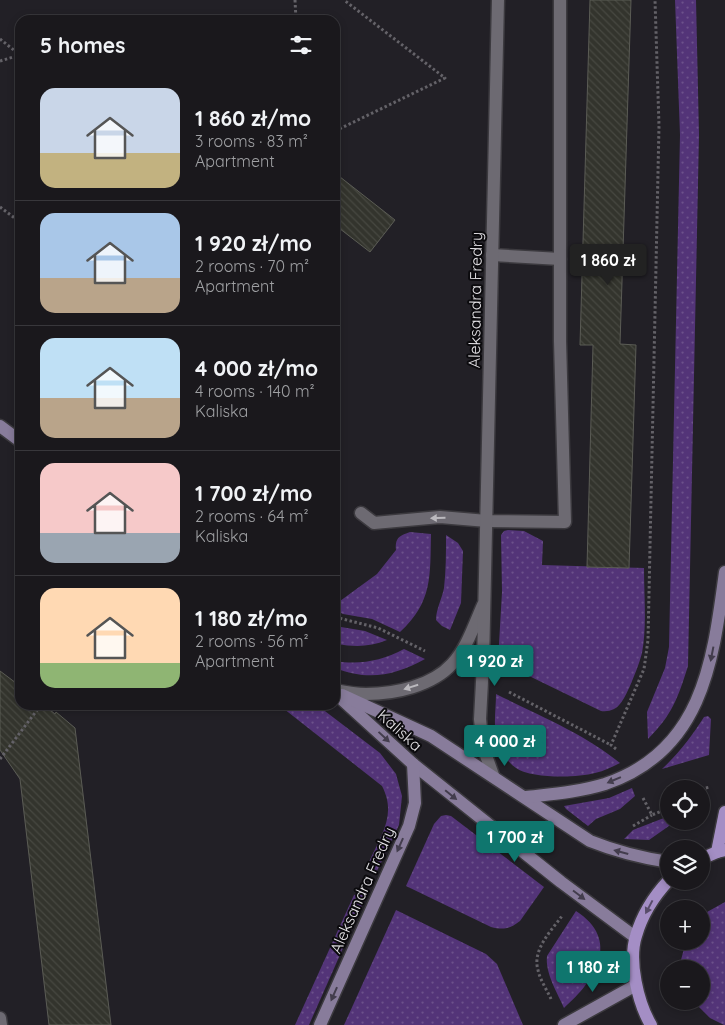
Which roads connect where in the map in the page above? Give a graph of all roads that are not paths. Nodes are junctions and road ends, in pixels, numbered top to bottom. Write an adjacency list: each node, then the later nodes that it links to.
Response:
1 (498, 0): 3 (street, Aleksandra Fredry)
2 (560, 0): 4 (street)
3 (492, 255): 4 (street); 8 (street, Aleksandra Fredry)
4 (560, 259): 8 (street)
5 (0, 426): 6 (street)
6 (15, 438)
7 (361, 514): 8 (street, one-way to 7)
8 (487, 521): 10 (street, Aleksandra Fredry)
9 (725, 572): 16 (street, one-way to 16)
10 (485, 601): 11 (street, Aleksandra Fredry, one-way to 11); 15 (street, Aleksandra Fredry)
11 (340, 692)
12 (340, 693): 15 (street, Kaliska)
13 (340, 696): 14 (street, Kaliska, one-way to 14)
14 (413, 764): 21 (street, Kaliska, one-way to 21); 25 (street, Aleksandra Fredry, one-way to 25)
15 (493, 776): 16 (street, Kaliska)
16 (526, 797): 19 (street, Kaliska, one-way to 16)
17 (725, 812): 18 (main road)
18 (721, 851)
19 (660, 861)
20 (660, 890): 21 (main road, one-way to 21)
21 (635, 938): 22 (main road)
22 (636, 985): 26 (street); 27 (main road)
23 (0, 1018): 24 (street)
24 (1, 1025)
25 (320, 1025)
26 (564, 1025)
27 (651, 1025)

